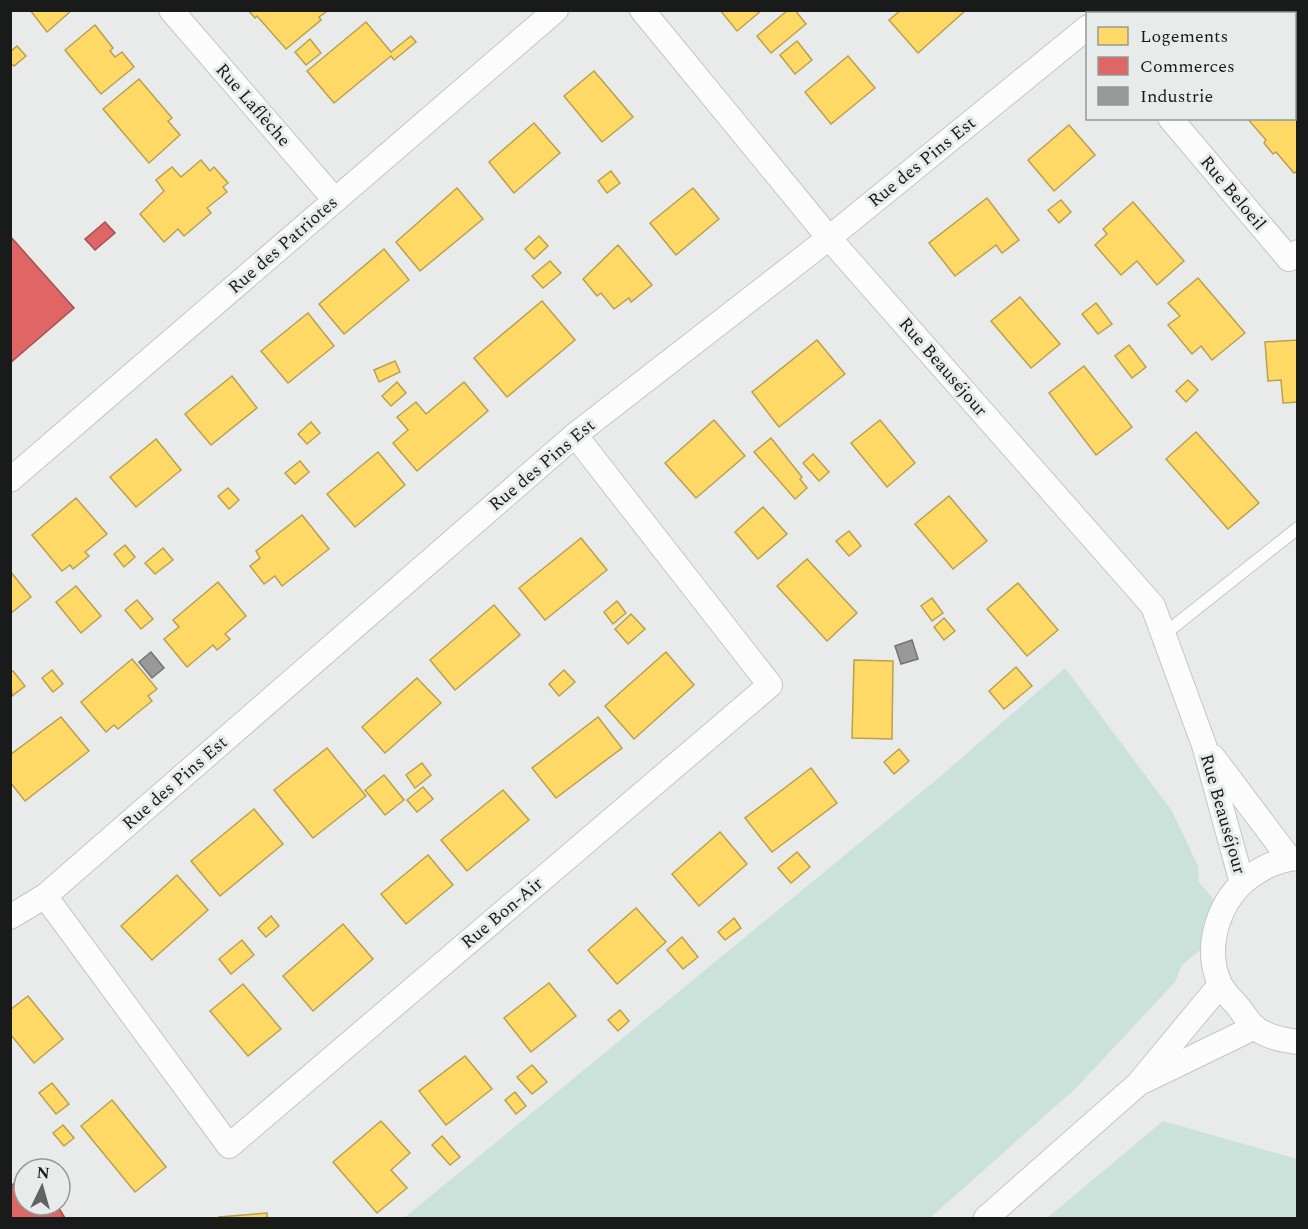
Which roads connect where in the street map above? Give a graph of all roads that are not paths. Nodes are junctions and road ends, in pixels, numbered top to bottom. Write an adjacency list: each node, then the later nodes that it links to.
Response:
1 (171, 10): 6 (street, Rue Laflèche)
2 (556, 10): 6 (street, Rue des Patriotes)
3 (642, 10): 7 (street, Rue Beauséjour)
4 (1086, 29): 7 (street, Rue des Pins Est)
5 (1172, 120): 8 (street, Rue Beloeil)
6 (335, 200): 10 (street, Rue des Patriotes)
7 (829, 238): 9 (street, Rue des Pins Est); 12 (street, Rue Beauséjour)
8 (1298, 252)
9 (575, 435): 16 (street, Rue des Pins Est); 16 (street, Rue Bon-Air)
10 (10, 480)
11 (1298, 528): 12 (lane)
12 (1163, 635): 13 (street, Rue Beauséjour)
13 (1204, 746): 14 (street, Rue Beauséjour); 15 (street, Rue Beauséjour)
14 (1293, 858): 15 (street)
15 (1242, 883): 18 (street)
16 (45, 896): 17 (street, Rue des Pins Est)
17 (10, 917)
18 (1220, 985): 19 (street); 21 (street)
19 (1255, 1027): 20 (street); 21 (street)
20 (1298, 1042)
21 (1138, 1084): 22 (street)
22 (986, 1218)

